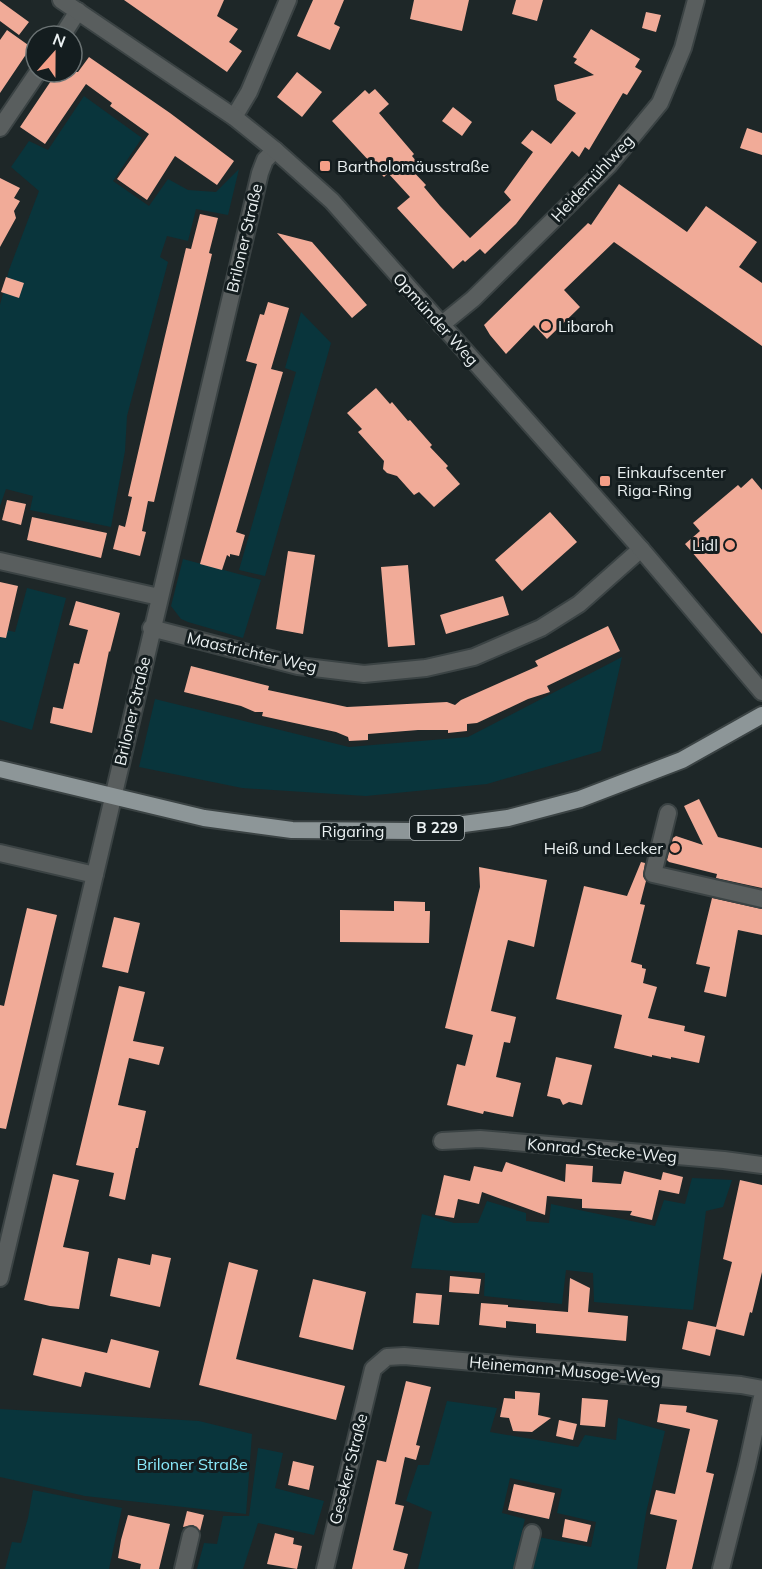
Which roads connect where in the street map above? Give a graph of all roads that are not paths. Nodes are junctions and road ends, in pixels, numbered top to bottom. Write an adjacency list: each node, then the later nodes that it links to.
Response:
1 (61, 0): 4 (street, Opmünder Weg)
2 (288, 0): 7 (street)
3 (696, 0): 10 (street, Heidemühlweg)
4 (78, 11): 5 (street); 7 (street, Opmünder Weg)
5 (70, 24)
6 (30, 84): 8 (street)
7 (234, 117): 9 (street, Opmünder Weg)
8 (0, 128)
9 (275, 150): 10 (street, Opmünder Weg); 13 (street, Briloner Straße)
10 (441, 325): 11 (street, Opmünder Weg)
11 (641, 549): 14 (street, Maastrichter Weg); 15 (street, Opmünder Weg)
12 (0, 561): 13 (street)
13 (159, 597): 14 (street, Briloner Straße)
14 (151, 628): 18 (street, Briloner Straße)
15 (762, 692)
16 (762, 715): 18 (main road, Rigaring / B 229)
17 (0, 769): 18 (main road, Rigaring / B 229)
18 (113, 796): 21 (street, Briloner Straße)
19 (668, 813): 22 (street)
20 (0, 854): 21 (street)
21 (95, 875): 25 (street, Briloner Straße)
22 (762, 899)
23 (442, 1141): 24 (street, Konrad-Stecke-Weg)
24 (762, 1165)
25 (0, 1278)
26 (373, 1370): 27 (street, Heinemann-Musoge-Weg); 33 (street, Geseker Straße)
27 (762, 1389)
28 (762, 1396): 29 (street)
29 (755, 1467): 35 (street)
30 (532, 1533): 34 (street)
31 (191, 1535): 32 (street)
32 (183, 1569)
33 (325, 1569)
34 (523, 1569)
35 (721, 1569)

